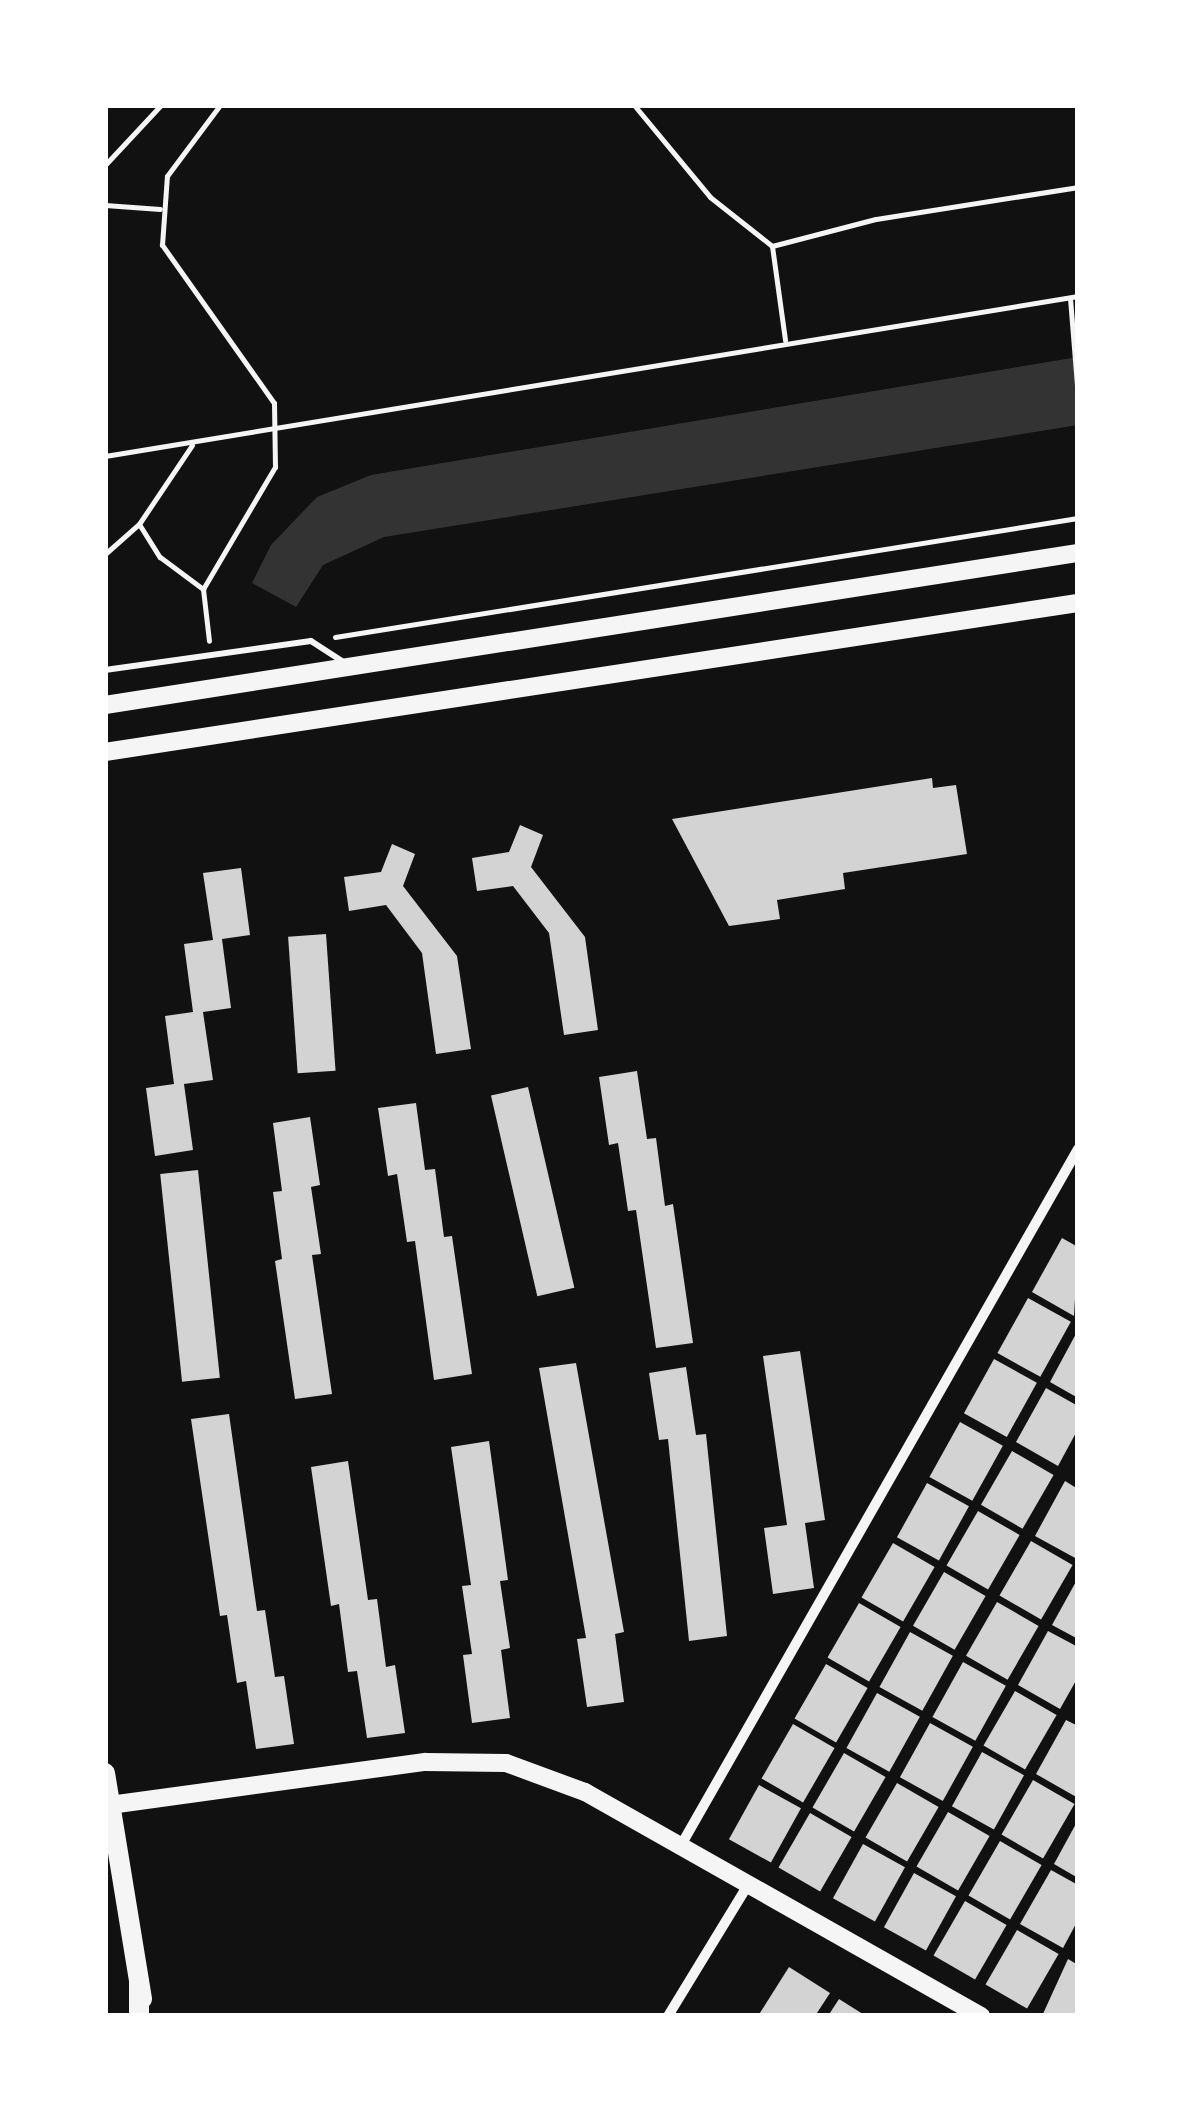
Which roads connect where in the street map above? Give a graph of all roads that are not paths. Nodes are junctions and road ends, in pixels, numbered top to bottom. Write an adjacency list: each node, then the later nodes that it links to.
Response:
1 (1078, 552): 3 (main road)
2 (1078, 603): 6 (main road)
3 (351, 666): 4 (lane); 5 (main road)
4 (105, 670)
5 (105, 705)
6 (105, 752)
7 (1078, 1149): 10 (street)
8 (105, 1773): 9 (main road)
9 (110, 1805): 10 (main road); 12 (main road)
10 (680, 1846): 11 (main road)
11 (748, 1885): 13 (street); 14 (main road)
12 (142, 2016)
13 (668, 2016)
14 (981, 2016)

